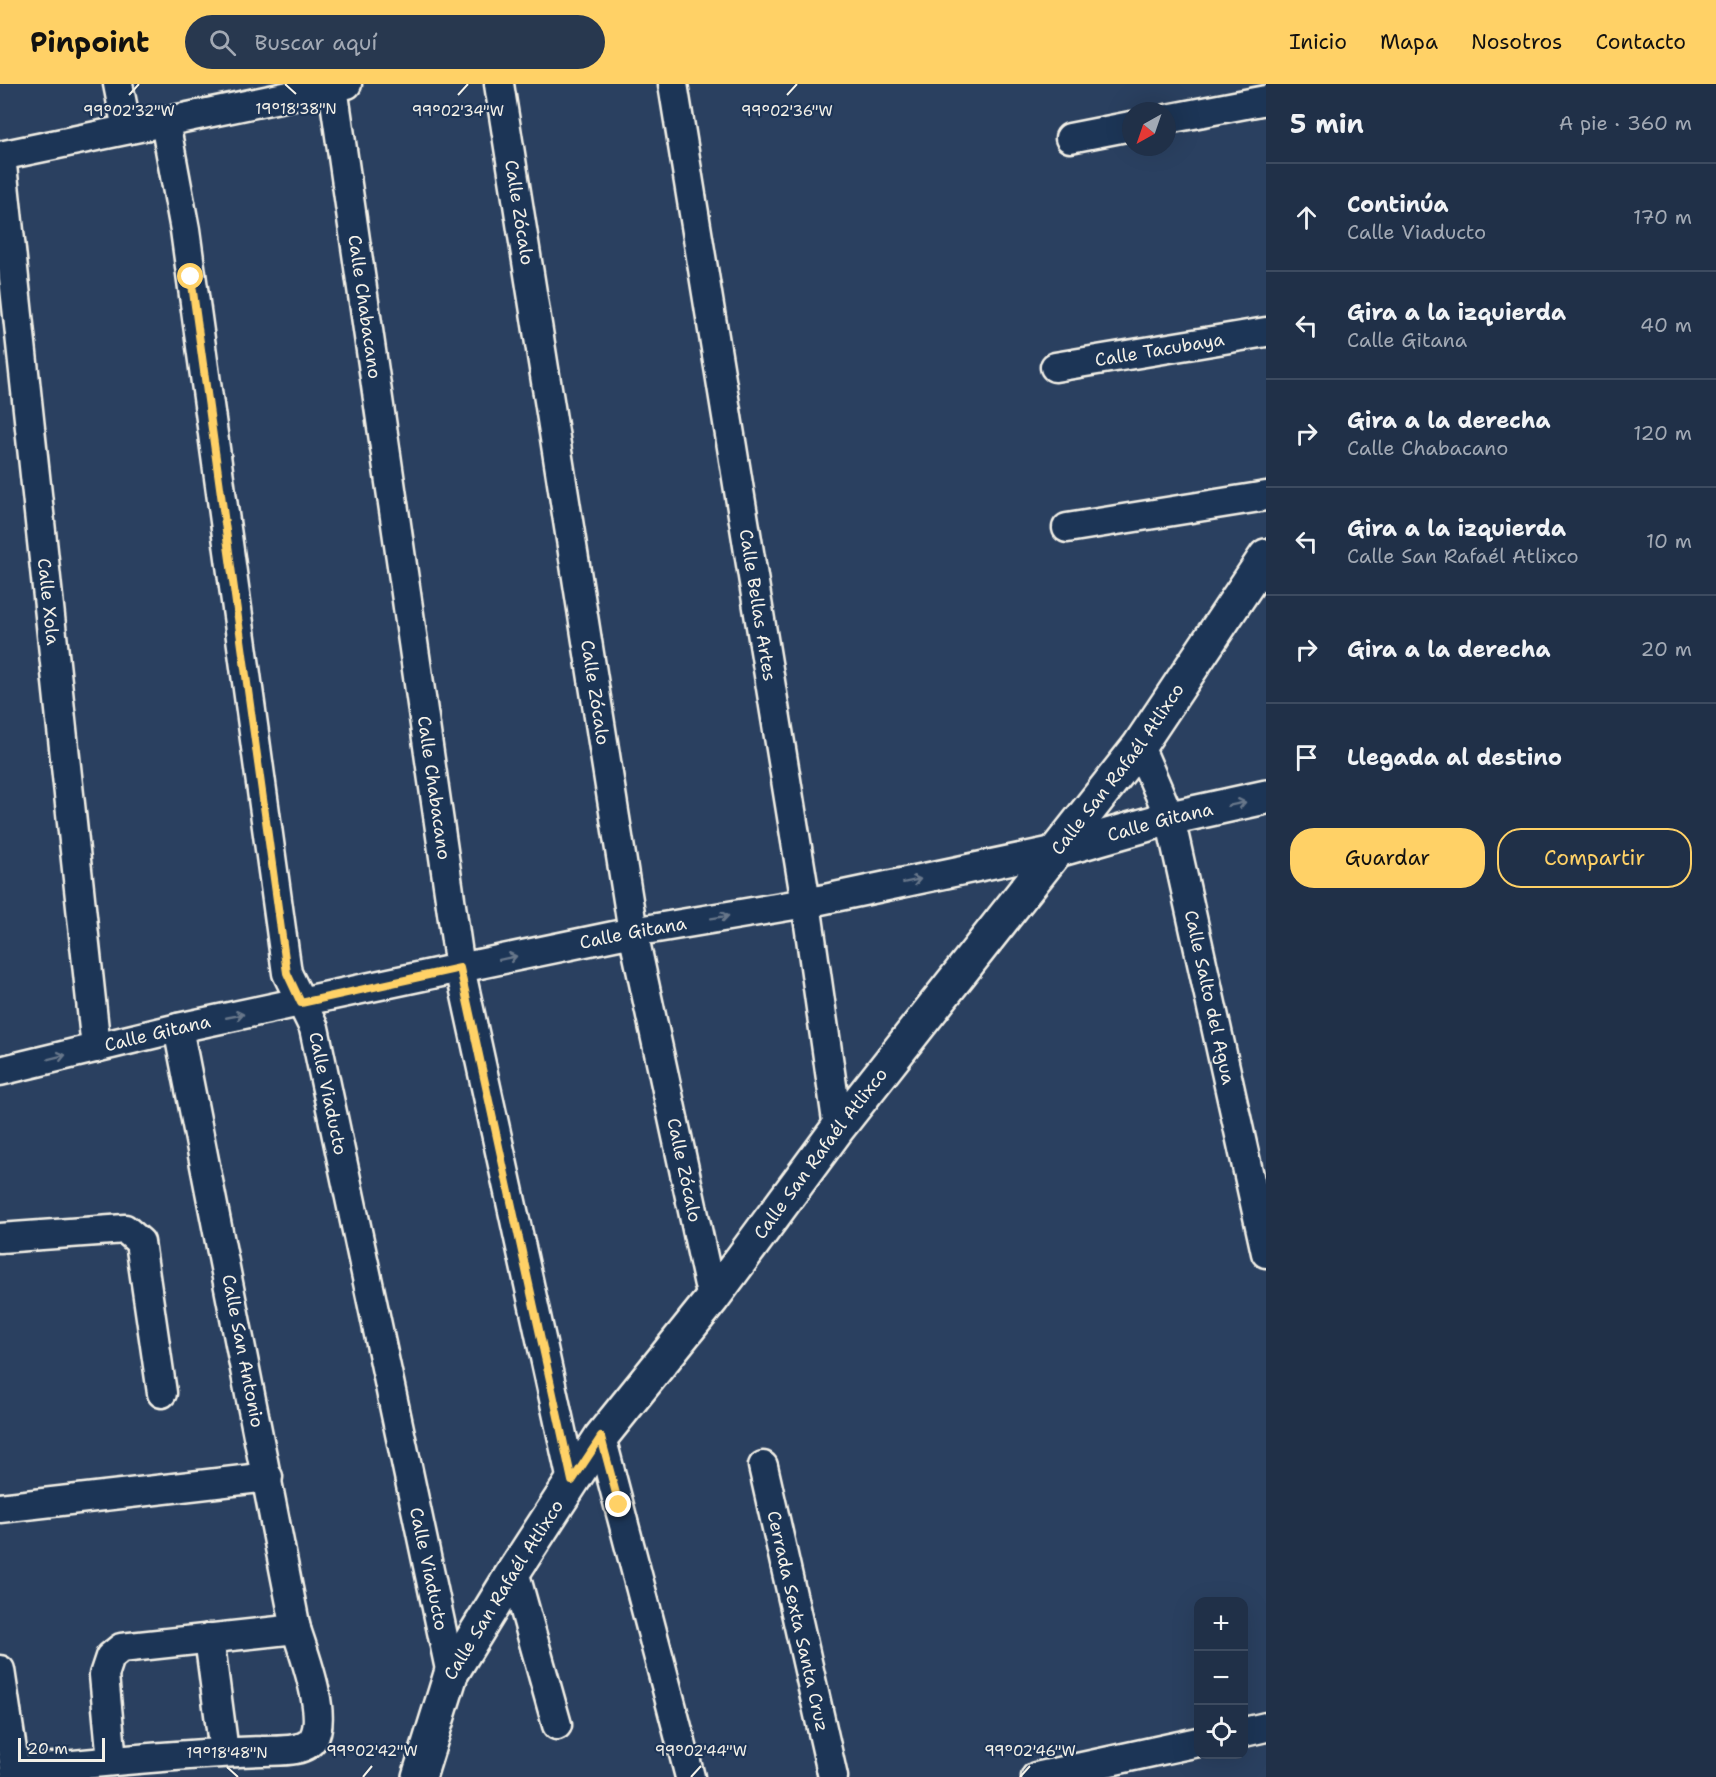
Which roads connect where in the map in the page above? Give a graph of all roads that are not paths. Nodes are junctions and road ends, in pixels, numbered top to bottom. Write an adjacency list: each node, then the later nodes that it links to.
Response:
1 (118, 84): 10 (street)
2 (499, 84): 23 (street, Calle Zócalo)
3 (673, 84): 22 (street, Calle Bellas Artes)
4 (340, 85): 5 (street); 24 (street, Calle Chabacano)
5 (280, 91): 8 (street)
6 (1266, 100): 7 (street)
7 (1176, 117)
8 (165, 122): 10 (street); 25 (street, Calle Viaducto)
9 (1122, 128): 11 (street)
10 (127, 129): 12 (street)
11 (1070, 138)
12 (1, 156): 27 (street, Calle Xola)
13 (1266, 332): 14 (street, Calle Tacubaya)
14 (1055, 367)
15 (1266, 496): 16 (street)
16 (1067, 528)
17 (1266, 556): 18 (street, Calle San Rafaél Atlixco)
18 (1139, 746): 20 (street, Calle Salto del Agua); 21 (street, Calle San Rafaél Atlixco)
19 (1266, 797): 20 (street, Calle Gitana, one-way to 19)
20 (1170, 818): 21 (street, Calle Gitana); 31 (street, Calle Salto del Agua)
21 (1058, 850): 22 (street, Calle Gitana, one-way to 21); 29 (street, Calle San Rafaél Atlixco)
22 (806, 903): 23 (street, Calle Gitana, one-way to 22); 29 (street, Calle Bellas Artes)
23 (633, 932): 24 (street, Calle Gitana, one-way to 23); 32 (street, Calle Zócalo)
24 (460, 968): 25 (street, Calle Gitana); 37 (street, Calle Chabacano)
25 (301, 1003): 26 (street, Calle Gitana, one-way to 25); 43 (street, Calle Viaducto)
26 (178, 1028): 27 (street, Calle Gitana); 36 (street, Calle San Antonio)
27 (96, 1048): 28 (street, Calle Gitana, one-way to 27)
28 (0, 1071)
29 (838, 1128): 32 (street, Calle San Rafaél Atlixco)
30 (0, 1238): 33 (street)
31 (1266, 1253)
32 (712, 1299): 34 (street, Calle San Rafaél Atlixco)
33 (162, 1393)
34 (601, 1437): 37 (street, Calle San Rafaél Atlixco); 52 (street)
35 (763, 1466): 53 (street, Cerrada Sexta Santa Cruz)
36 (268, 1477): 38 (street); 40 (street, Calle San Antonio)
37 (572, 1481): 39 (street, Calle San Rafaél Atlixco)
38 (0, 1508)
39 (514, 1571): 43 (street, Calle San Rafaél Atlixco); 44 (street)
40 (296, 1629): 41 (street); 48 (street, Calle San Antonio)
41 (210, 1638): 48 (street); 49 (street)
42 (0, 1670): 50 (street)
43 (451, 1674): 51 (street, Calle San Rafaél Atlixco)
44 (557, 1725)
45 (1266, 1727): 46 (street)
46 (1248, 1731)
47 (1194, 1743): 54 (street)
48 (224, 1752): 49 (street, Calle San Antonio)
49 (112, 1761): 50 (street, Calle San Antonio)
50 (16, 1774)
51 (419, 1777)
52 (690, 1777)
53 (833, 1777)
54 (1036, 1777)

